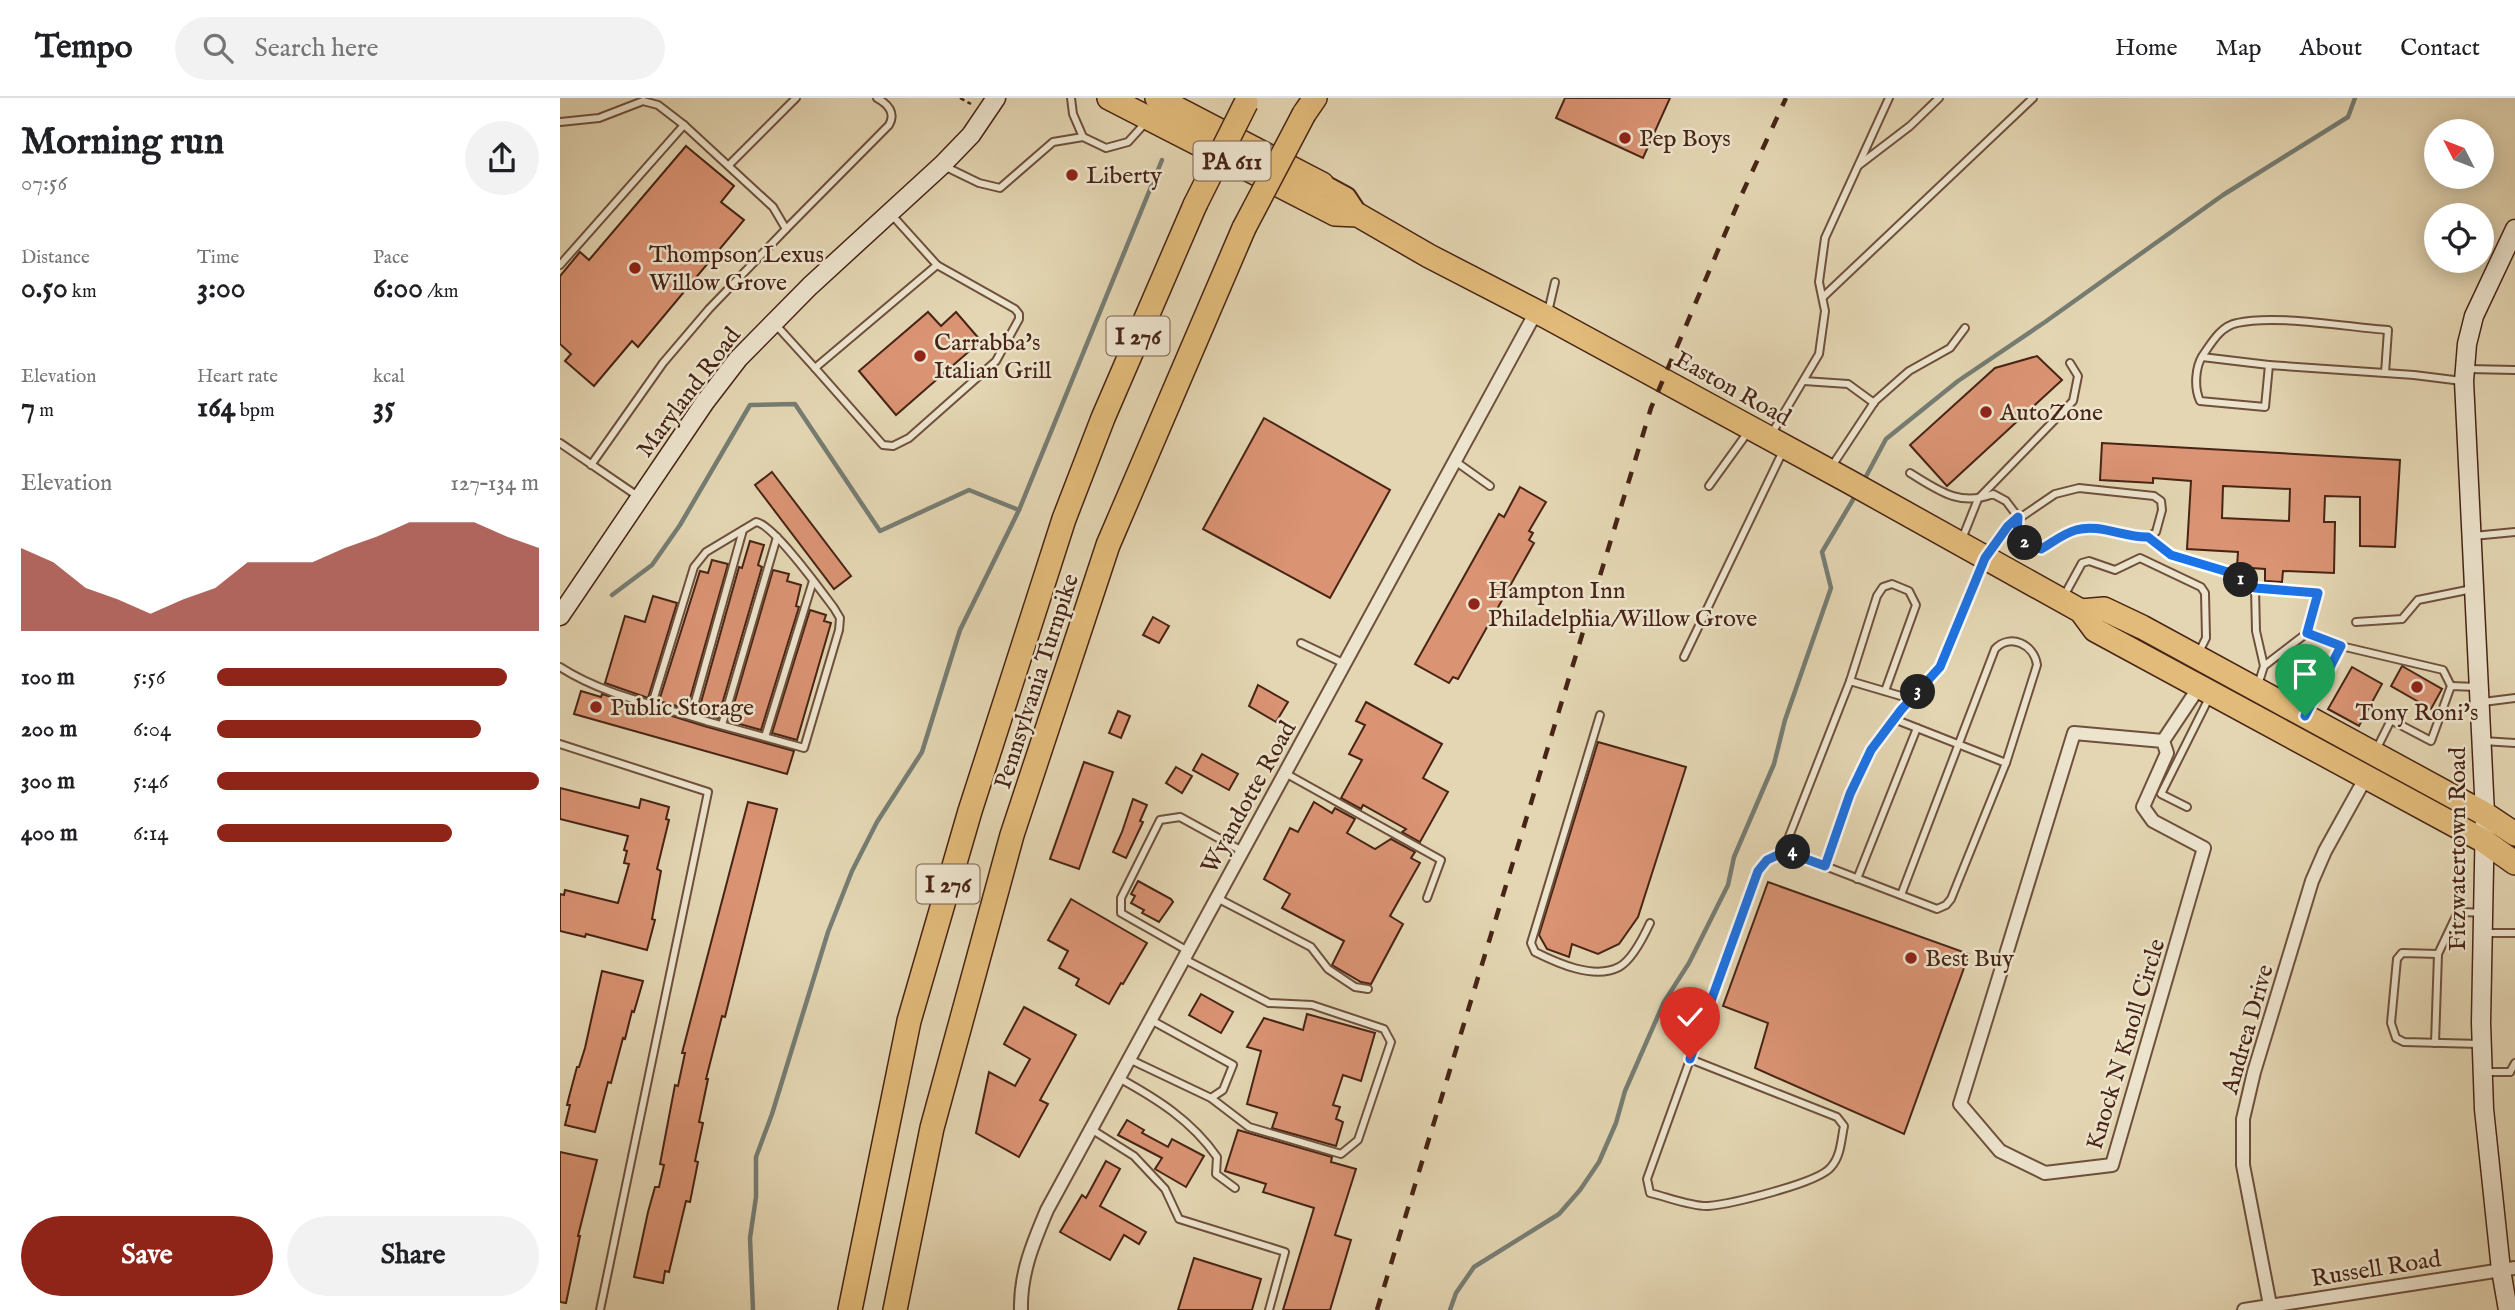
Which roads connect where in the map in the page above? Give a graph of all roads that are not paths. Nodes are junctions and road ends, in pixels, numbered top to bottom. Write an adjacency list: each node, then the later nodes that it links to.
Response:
1 (796, 98): 15 (lane)
2 (877, 98): 21 (lane)
3 (996, 98): 16 (street, Maryland Road)
4 (1071, 98): 14 (lane)
5 (1109, 98): 11 (highway, Easton Road / PA 611)
6 (1889, 98): 17 (lane)
7 (1939, 98): 17 (lane)
8 (2033, 98): 26 (lane)
9 (1247, 100): 131 (highway, Pennsylvania Turnpike / I 276, bridge)
10 (1310, 103): 132 (highway, Pennsylvania Turnpike / I 276, bridge)
11 (1153, 108): 14 (lane); 18 (highway, Easton Road / PA 611); 20 (highway, Easton Road / PA 611)
12 (560, 122): 13 (lane)
13 (684, 125): 15 (lane); 23 (lane)
14 (1083, 137): 16 (lane)
15 (729, 165): 21 (lane)
16 (942, 165): 19 (street, Maryland Road)
17 (1858, 166): 26 (lane)
18 (1322, 184): 20 (main road, Easton Road / PA 611)
19 (889, 213): 24 (lane); 28 (street, Maryland Road)
20 (1358, 215): 27 (highway, Easton Road / PA 611)
21 (786, 229): 42 (lane)
22 (2515, 229): 36 (street, Fitzwatertown Road)
23 (560, 265)
24 (937, 265): 33 (lane); 33 (lane)
25 (1555, 282): 27 (lane)
26 (1823, 298): 37 (lane)
27 (1542, 314): 39 (highway, Easton Road / PA 611); 41 (street, Wyandotte Road)
28 (773, 322): 33 (lane); 47 (street, Maryland Road)
29 (1965, 328): 38 (lane)
30 (2202, 357): 32 (lane); 32 (lane); 35 (lane)
31 (2070, 363): 48 (lane)
32 (2269, 365): 35 (lane)
33 (815, 368)
34 (2515, 370): 36 (lane)
35 (2385, 373): 36 (lane)
36 (2465, 375): 52 (street, Fitzwatertown Road)
37 (1804, 381): 38 (lane); 39 (lane)
38 (1874, 403): 44 (lane)
39 (1768, 438): 44 (highway, Easton Road / PA 611); 45 (lane); 67 (lane)
40 (560, 443): 42 (lane)
41 (1455, 461): 46 (lane); 68 (street, Wyandotte Road)
42 (592, 465): 47 (lane)
43 (1910, 474): 48 (lane)
44 (1839, 476): 55 (highway, Easton Road / PA 611)
45 (1709, 485)
46 (1490, 486)
47 (640, 498): 61 (street, Maryland Road)
48 (1978, 499): 49 (lane); 55 (lane)
49 (2018, 517): 54 (lane); 54 (lane); 56 (lane)
50 (743, 530): 53 (lane); 79 (lane); 81 (lane)
51 (2515, 532): 52 (lane)
52 (2471, 536): 59 (street, Fitzwatertown Road)
53 (777, 537): 57 (lane); 84 (lane)
54 (2148, 537): 58 (lane)
55 (1960, 544): 56 (highway, Easton Road / PA 611)
56 (1985, 558): 60 (highway, Easton Road / PA 611); 78 (lane)
57 (813, 582): 86 (lane); 86 (lane)
58 (2255, 588): 63 (lane); 69 (lane)
59 (2474, 588): 62 (lane); 76 (street, Fitzwatertown Road)
60 (2071, 606): 66 (highway, Easton Road / PA 611); 66 (lane); 74 (highway, Easton Road / PA 611)
61 (560, 616)
62 (2356, 622)
63 (2307, 633): 65 (lane); 69 (lane)
64 (1301, 643): 68 (lane)
65 (2341, 646): 72 (lane); 82 (lane)
66 (2197, 656): 73 (highway, Easton Road / PA 611)
67 (1684, 657)
68 (1345, 664): 94 (street, Wyandotte Road)
69 (2264, 666): 73 (lane)
70 (560, 667): 79 (lane)
71 (1850, 681): 75 (lane); 75 (lane); 100 (lane)
72 (2451, 686): 76 (lane); 92 (lane)
73 (2257, 689): 82 (highway, Easton Road / PA 611)
74 (2205, 690): 87 (street, Knock N Knoll Circle); 95 (highway, Easton Road / PA 611); 96 (lane)
75 (1885, 691): 78 (lane)
76 (2479, 695): 77 (lane); 88 (street, Fitzwatertown Road)
77 (2515, 698)
78 (1912, 699): 83 (lane)
79 (653, 704): 81 (lane)
80 (1600, 715): 109 (lane)
81 (691, 716): 84 (lane)
82 (2305, 716): 92 (highway, Easton Road / PA 611)
83 (1894, 719): 85 (lane); 103 (lane)
84 (722, 725): 86 (lane)
85 (1917, 728): 91 (lane); 104 (lane)
86 (765, 737)
87 (2164, 741): 87 (street, Knock N Knoll Circle)
88 (2481, 741): 89 (lane); 97 (street, Fitzwatertown Road)
89 (2515, 743)
90 (560, 744): 130 (lane)
91 (1957, 744): 93 (lane); 93 (lane); 105 (lane)
92 (2374, 753): 97 (highway, Easton Road / PA 611)
93 (2006, 762): 105 (lane)
94 (1285, 773): 101 (street, Wyandotte Road); 107 (lane)
95 (2365, 777): 99 (highway, Easton Road / PA 611); 129 (street, Andrea Drive)
96 (2187, 807)
97 (2485, 814): 98 (highway, Easton Road / PA 611); 99 (street, Fitzwatertown Road)
98 (2515, 834)
99 (2484, 841): 102 (highway, Easton Road / PA 611); 108 (street, Fitzwatertown Road)
100 (1791, 849): 103 (lane); 119 (lane)
101 (1242, 851): 106 (street, Wyandotte Road); 113 (lane)
102 (2515, 863)
103 (1825, 866): 104 (lane)
104 (1857, 879): 105 (lane)
105 (1901, 895)
106 (1217, 898): 113 (street, Wyandotte Road); 114 (lane)
107 (1427, 898)
108 (2483, 913): 110 (street, Fitzwatertown Road); 112 (lane)
109 (1650, 923)
110 (2483, 933): 111 (lane); 117 (street, Fitzwatertown Road)
111 (2515, 933)
112 (2438, 954): 116 (lane); 116 (lane)
113 (1186, 955): 115 (street, Wyandotte Road); 125 (lane)
114 (1368, 989)
115 (1151, 1020): 118 (street, Wyandotte Road); 125 (lane)
116 (2435, 1043): 117 (lane)
117 (2482, 1044): 121 (street, Fitzwatertown Road)
118 (1129, 1059): 123 (street, Wyandotte Road); 125 (lane)
119 (1690, 1059): 119 (lane)
120 (2515, 1063): 122 (lane)
121 (2483, 1072): 122 (lane); 128 (street, Fitzwatertown Road)
122 (2510, 1072): 124 (lane)
123 (1119, 1078): 126 (street, Wyandotte Road); 127 (lane)
124 (2515, 1079)
125 (1211, 1098)
126 (1091, 1129): 133 (street, Wyandotte Road); 134 (lane)
127 (1235, 1188)
128 (2508, 1269): 129 (street, Russell Road); 136 (street, Fitzwatertown Road)
129 (2270, 1305): 135 (street, Russell Road)
130 (600, 1310)
131 (850, 1310)
132 (895, 1310)
133 (1021, 1310)
134 (1269, 1310)
135 (2244, 1310)
136 (2508, 1310)

